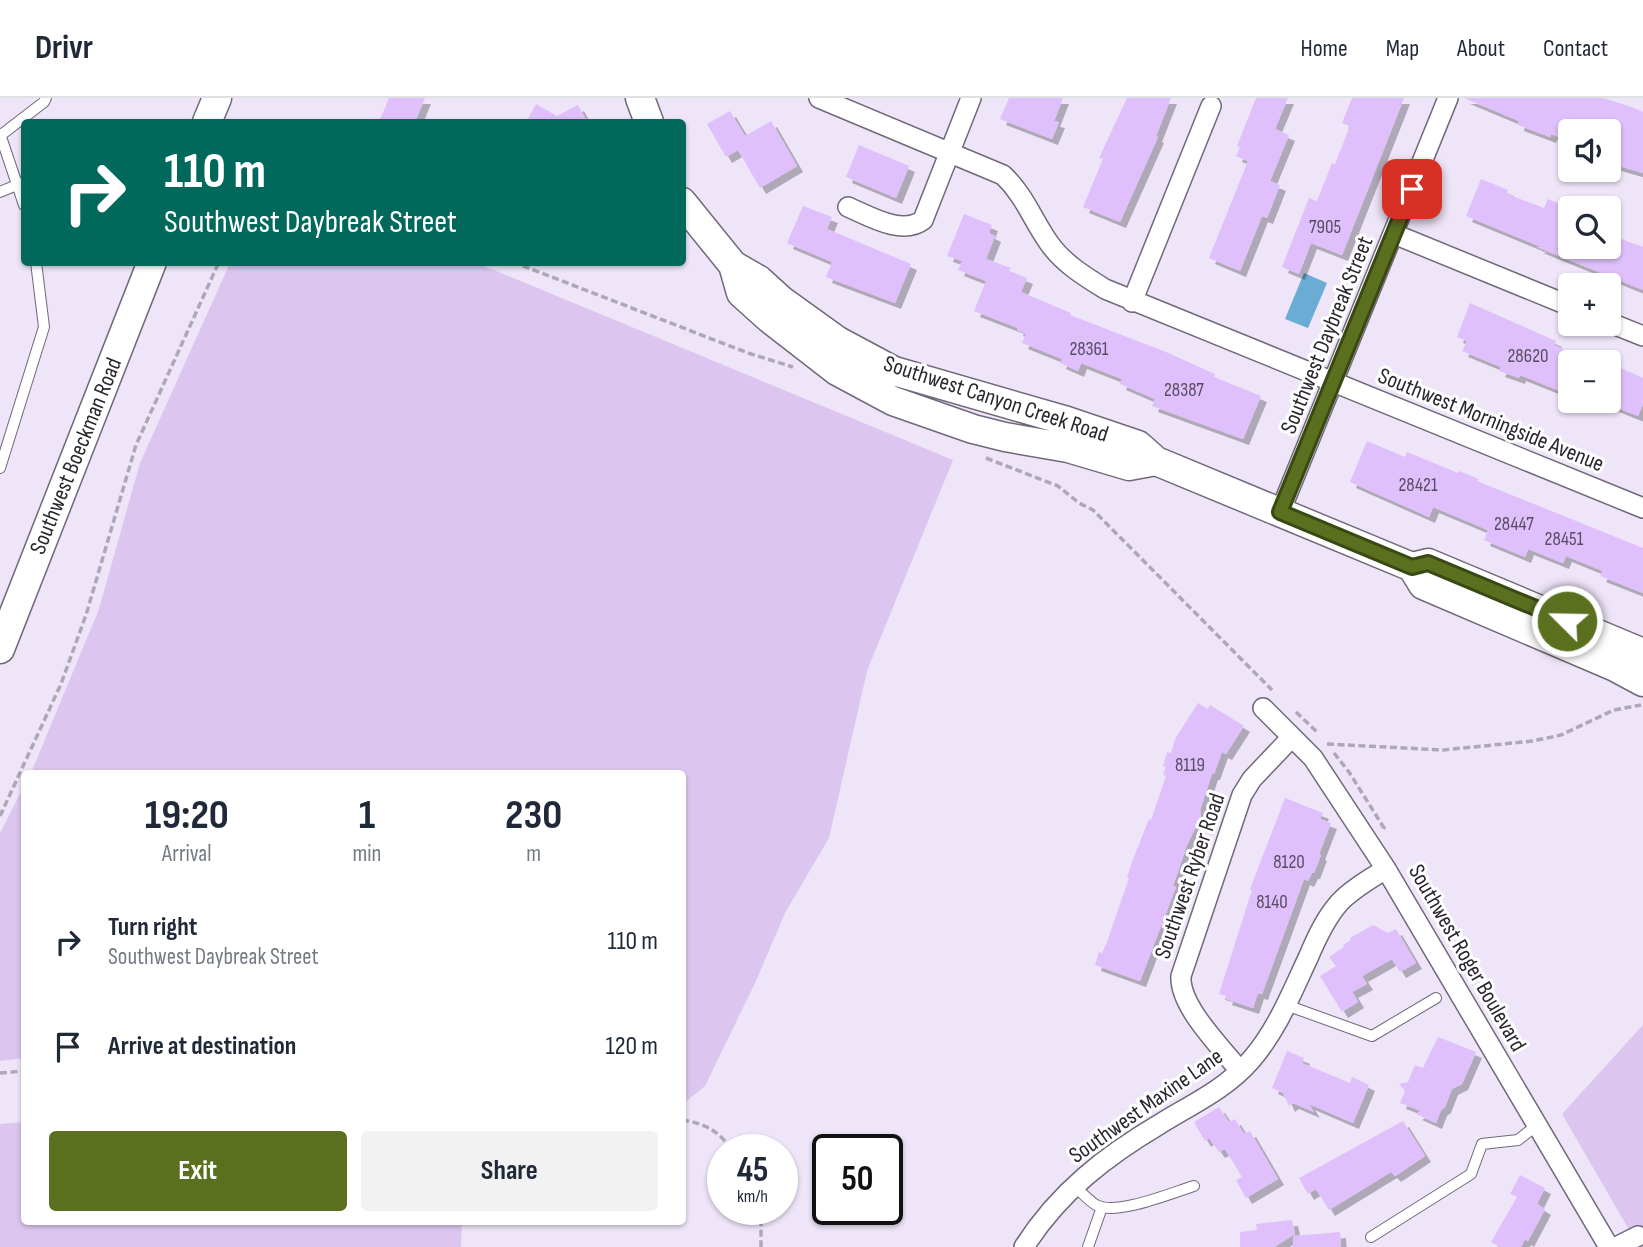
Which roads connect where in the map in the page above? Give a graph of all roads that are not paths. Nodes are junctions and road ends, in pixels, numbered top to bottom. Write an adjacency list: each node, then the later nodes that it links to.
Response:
1 (46, 98): 10 (lane)
2 (217, 98): 8 (main road)
3 (640, 98): 9 (main road)
4 (819, 98): 11 (street, Southwest Morningside Avenue)
5 (971, 98): 11 (street)
6 (1447, 98): 16 (street, Southwest Daybreak Street)
7 (1211, 107): 21 (street)
8 (208, 119)
9 (648, 119)
10 (0, 134): 12 (lane)
11 (950, 152): 15 (street); 21 (street, Southwest Morningside Avenue)
12 (21, 183): 13 (lane)
13 (0, 192)
14 (686, 207): 17 (main road, Southwest Canyon Creek Road)
15 (848, 207)
16 (1394, 234): 20 (street); 24 (street, Southwest Daybreak Street)
17 (733, 265): 25 (main road, Southwest Canyon Creek Road); 25 (main road, Southwest Canyon Creek Road)
18 (36, 266): 26 (lane)
19 (150, 266): 30 (main road, Southwest Boeckman Road)
20 (1558, 301)
21 (1132, 302): 24 (street, Southwest Morningside Avenue)
22 (1621, 327): 23 (street)
23 (1643, 336)
24 (1335, 382): 27 (street, Southwest Morningside Avenue); 28 (street, Southwest Daybreak Street)
25 (1156, 461): 28 (main road, Southwest Canyon Creek Road)
26 (0, 468)
27 (1643, 508)
28 (1280, 512): 29 (main road, Southwest Canyon Creek Road)
29 (1412, 567): 31 (main road, Southwest Canyon Creek Road); 32 (main road, Southwest Canyon Creek Road)
30 (0, 649)
31 (1643, 653)
32 (1643, 682)
33 (1268, 700): 34 (street, Southwest Roger Boulevard)
34 (1292, 737): 35 (street, Southwest Roger Boulevard); 38 (street, Southwest Ryber Road)
35 (1386, 869): 37 (street, Southwest Maxine Lane); 39 (street, Southwest Roger Boulevard)
36 (1436, 998): 37 (lane)
37 (1286, 1005): 38 (street, Southwest Maxine Lane)
38 (1240, 1071): 40 (street, Southwest Maxine Lane)
39 (1536, 1125): 44 (lane); 47 (street, Southwest Roger Boulevard)
40 (1074, 1185): 42 (lane); 45 (street, Southwest Maxine Lane)
41 (1194, 1186): 42 (lane)
42 (1102, 1207): 46 (lane)
43 (1638, 1236): 48 (street)
44 (1371, 1237)
45 (1024, 1247)
46 (1088, 1247)
47 (1609, 1247)
48 (1616, 1247)

